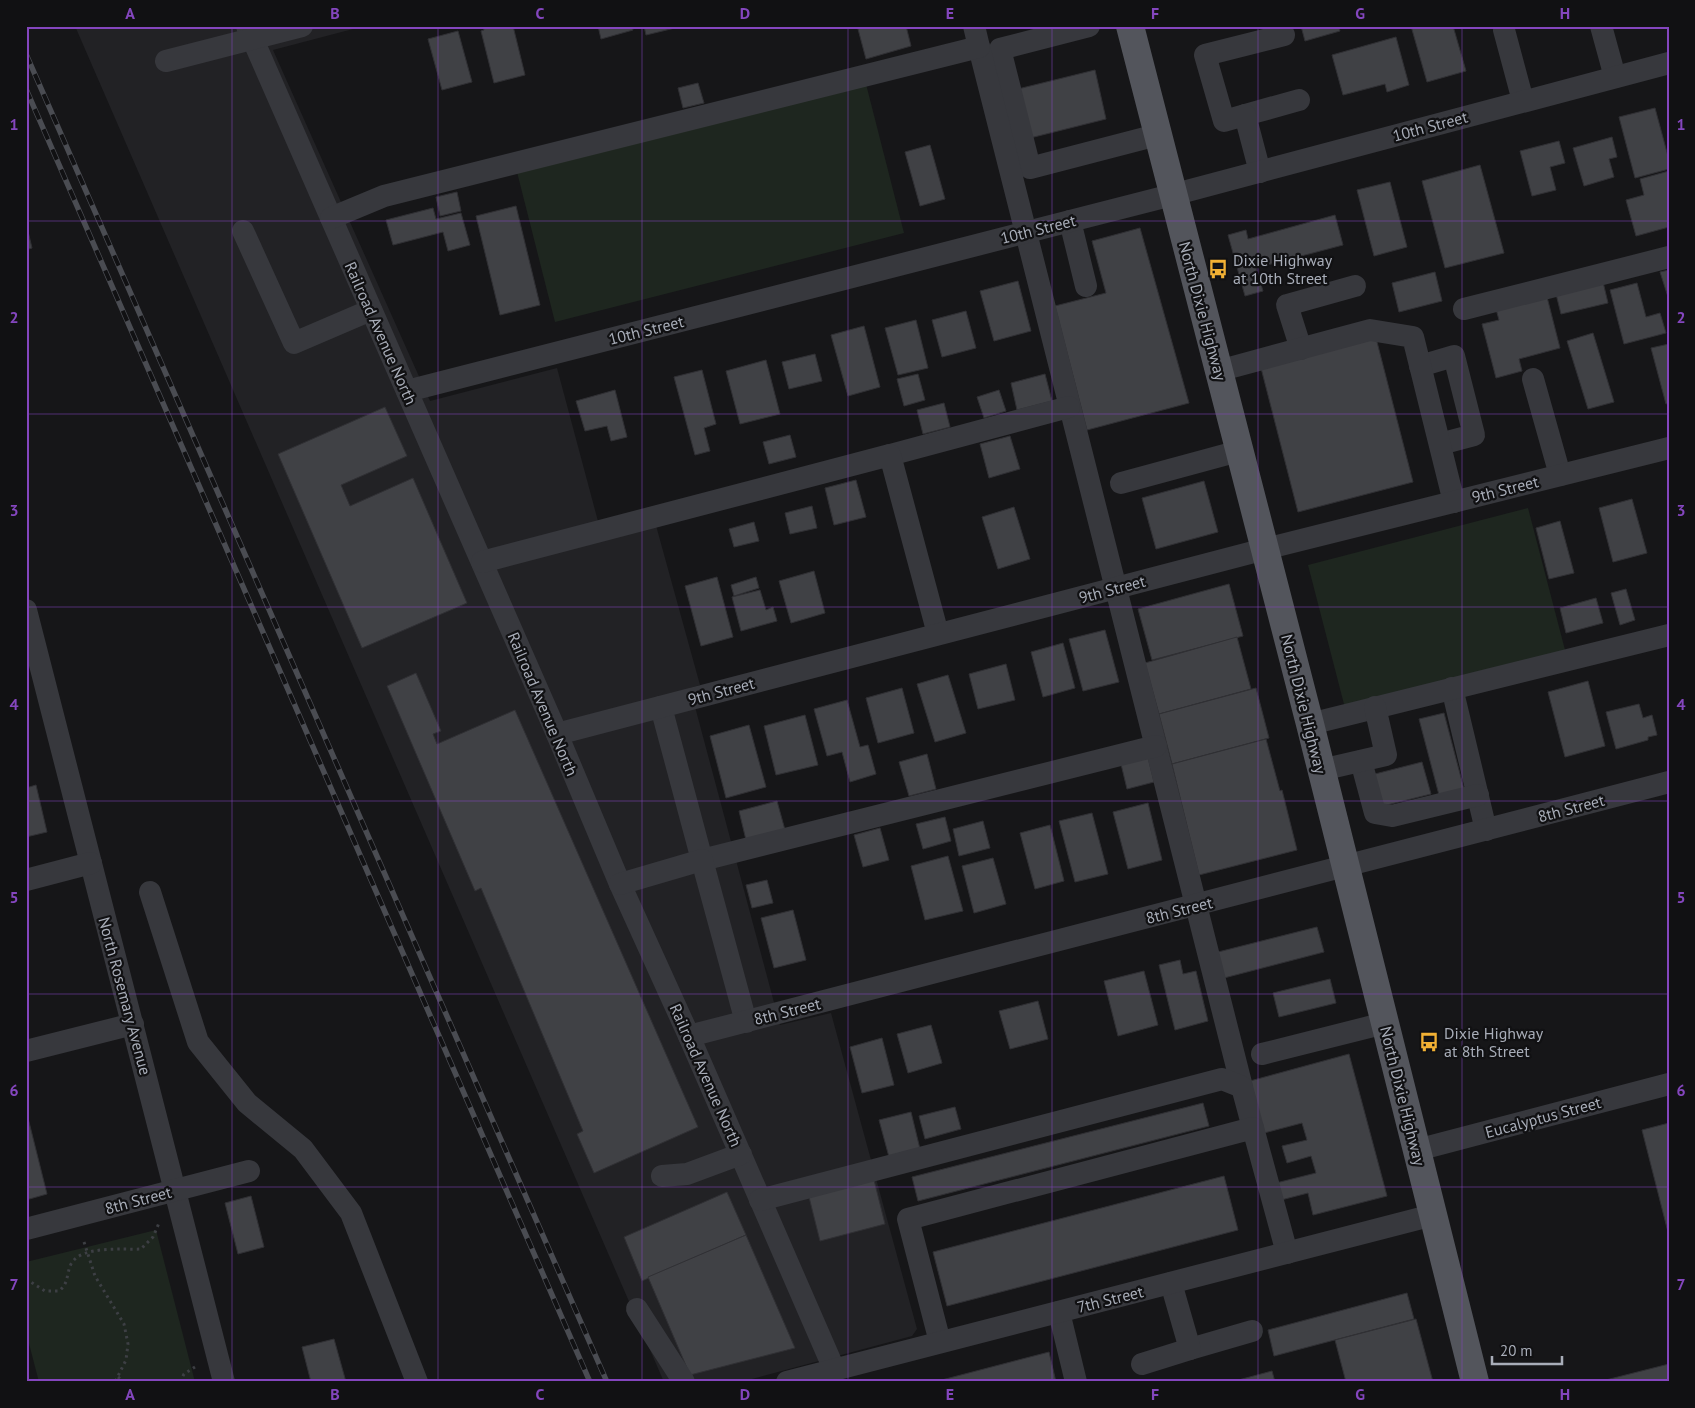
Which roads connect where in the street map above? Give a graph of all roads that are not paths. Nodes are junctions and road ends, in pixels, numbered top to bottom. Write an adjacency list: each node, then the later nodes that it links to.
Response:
1 (302, 26): 6 (street)
2 (1090, 26): 11 (street)
3 (1130, 26): 16 (main road, North Dixie Highway)
4 (1601, 26): 12 (street)
5 (1504, 30): 14 (street)
6 (250, 32): 9 (street); 20 (street, Railroad Avenue North)
7 (1284, 35): 15 (street)
8 (977, 37): 11 (street); 20 (street)
9 (166, 61)
10 (1669, 63): 12 (street, 10th Street)
11 (994, 66): 17 (street)
12 (1615, 77): 14 (street, 10th Street)
13 (1299, 100): 15 (street)
14 (1523, 101): 18 (street, 10th Street)
15 (1245, 115): 18 (street)
16 (1157, 135): 17 (street); 19 (main road, North Dixie Highway)
17 (1021, 170): 23 (street)
18 (1260, 172): 19 (street, 10th Street)
19 (1172, 195): 21 (street, 10th Street); 31 (main road, North Dixie Highway)
20 (331, 218): 28 (street, Railroad Avenue North)
21 (1070, 221): 23 (street, 10th Street); 25 (street)
22 (243, 231): 28 (street)
23 (1027, 232): 33 (street, 10th Street); 34 (street)
24 (1669, 257): 27 (street)
25 (1086, 286)
26 (1355, 286): 29 (street)
27 (1464, 309)
28 (371, 310): 33 (street, Railroad Avenue North)
29 (1301, 349): 30 (street); 31 (street)
30 (1420, 366): 35 (street); 35 (street)
31 (1218, 371): 37 (main road, North Dixie Highway)
32 (1533, 379): 39 (street)
33 (407, 391): 43 (street, Railroad Avenue North)
34 (1069, 407): 38 (street); 44 (street)
35 (1440, 444): 41 (street)
36 (1669, 448): 39 (street, 9th Street)
37 (1239, 451): 40 (street); 42 (main road, North Dixie Highway)
38 (890, 455): 43 (street); 46 (street)
39 (1560, 475): 41 (street, 9th Street)
40 (1121, 483)
41 (1454, 502): 42 (street, 9th Street)
42 (1264, 549): 44 (street, 9th Street); 51 (main road, North Dixie Highway)
43 (482, 562): 52 (street, Railroad Avenue North)
44 (1116, 588): 46 (street, 9th Street); 53 (street)
45 (26, 610): 62 (street, North Rosemary Avenue)
46 (938, 634): 49 (street, 9th Street)
47 (1669, 635): 48 (street)
48 (1452, 688): 50 (street); 57 (street)
49 (661, 707): 52 (street, 9th Street); 61 (street)
50 (1375, 707): 51 (street); 54 (street)
51 (1310, 724): 55 (main road, North Dixie Highway)
52 (557, 734): 65 (street, Railroad Avenue North)
53 (1156, 746): 61 (street); 67 (street)
54 (1361, 761): 55 (street); 58 (street)
55 (1321, 770): 63 (main road, North Dixie Highway)
56 (1669, 782): 59 (street, 8th Street)
57 (1478, 795): 58 (street); 59 (street)
58 (1427, 807): 60 (street)
59 (1486, 830): 60 (street, 8th Street)
60 (1437, 843): 63 (street, 8th Street)
61 (702, 860): 65 (street); 68 (street)
62 (91, 863): 64 (street); 70 (street, North Rosemary Avenue)
63 (1346, 867): 67 (street, 8th Street); 69 (main road, North Dixie Highway)
64 (26, 880)
65 (620, 884): 71 (street, Railroad Avenue North)
66 (150, 892): 96 (street)
67 (1198, 905): 68 (street, 8th Street); 75 (street)
68 (746, 1022): 71 (street, 8th Street)
69 (1385, 1023): 73 (street); 77 (main road, North Dixie Highway)
70 (133, 1024): 72 (street); 81 (street, North Rosemary Avenue)
71 (689, 1036): 78 (street, Railroad Avenue North)
72 (26, 1051)
73 (1262, 1054)
74 (1669, 1084): 77 (street, Eucalyptus Street)
75 (1242, 1087): 76 (street); 82 (street)
76 (1253, 1128): 85 (street); 90 (street)
77 (1417, 1150): 83 (main road, North Dixie Highway)
78 (741, 1154): 80 (street); 82 (street, Railroad Avenue North)
79 (249, 1171): 81 (street, 8th Street)
80 (662, 1176)
81 (175, 1191): 84 (street, 8th Street); 95 (street, North Rosemary Avenue)
82 (760, 1200): 93 (street, Railroad Avenue North)
83 (1433, 1216): 85 (street, 7th Street); 99 (main road, North Dixie Highway)
84 (26, 1229)
85 (1287, 1253): 86 (street, 7th Street)
86 (1171, 1283): 88 (street, 7th Street); 91 (street)
87 (638, 1309): 97 (street)
88 (1058, 1312): 90 (street, 7th Street); 98 (street)
89 (1252, 1331): 91 (street)
90 (940, 1342): 93 (street, 7th Street)
91 (1190, 1350): 92 (street)
92 (1142, 1364)
93 (834, 1370): 94 (street, 7th Street)
94 (799, 1380)
95 (224, 1382)
96 (417, 1382)
97 (684, 1382)
98 (1076, 1382)
99 (1475, 1382)

